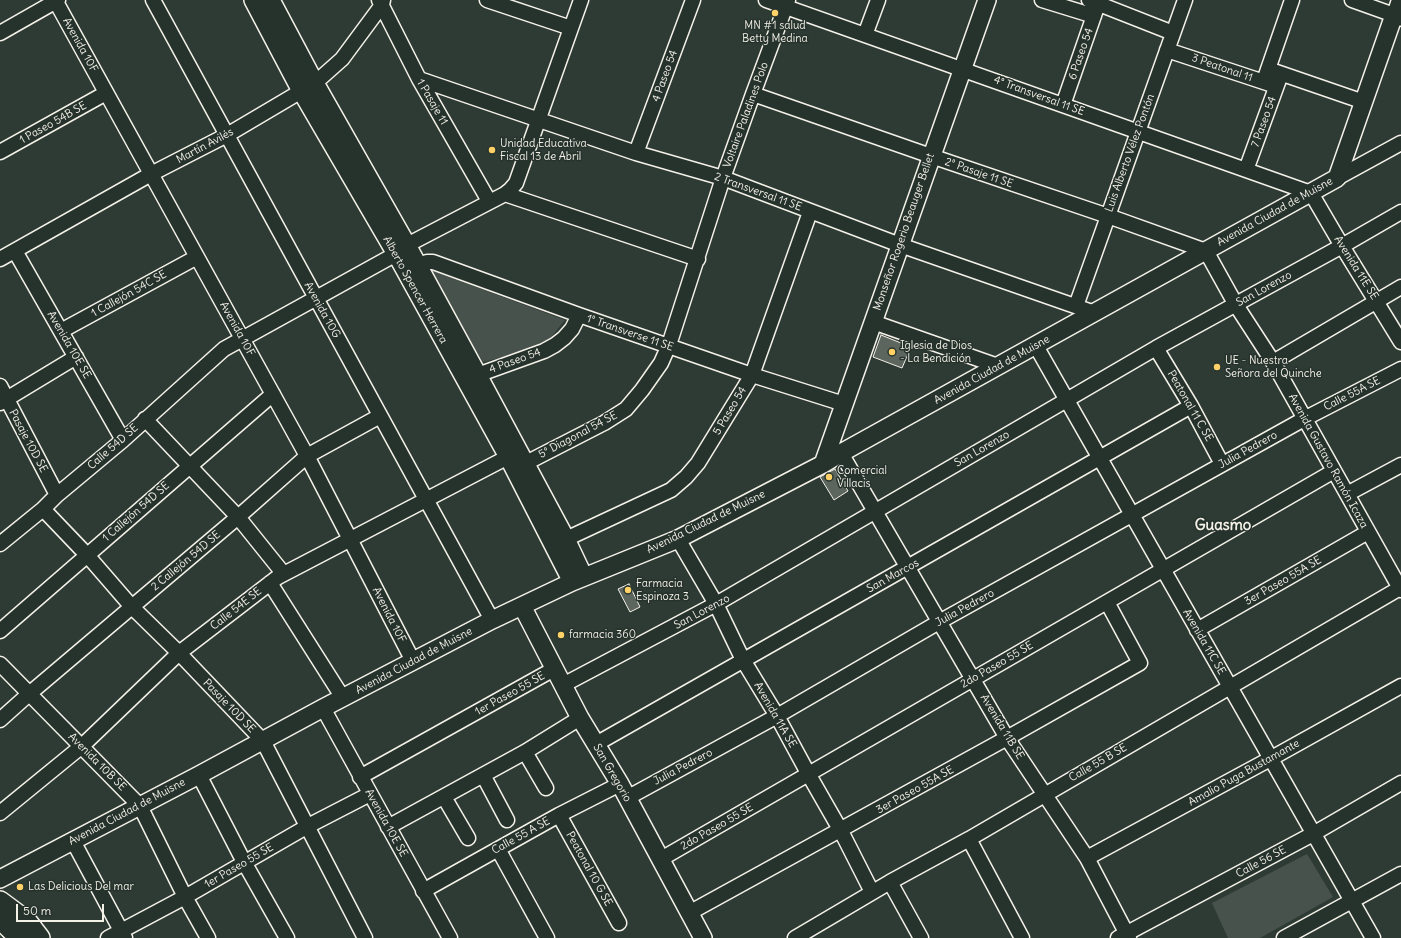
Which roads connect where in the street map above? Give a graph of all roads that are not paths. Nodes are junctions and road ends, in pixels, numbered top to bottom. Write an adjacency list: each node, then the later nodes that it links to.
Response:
1 (56, 0): 21 (street); 29 (street, Avenida 10F)
2 (153, 0): 35 (street, Avenida 10G)
3 (253, 0): 28 (street, Alberto Spencer Herrera)
4 (271, 0): 28 (street, Alberto Spencer Herrera)
5 (487, 0): 20 (street)
6 (581, 0): 20 (street)
7 (693, 0): 38 (street, 4 Paseo 54)
8 (766, 0): 16 (street, 4° Transversal 11 SE)
9 (878, 0): 23 (street)
10 (986, 0): 25 (street, Monseñor Rogerio Beauger Bellet)
11 (1042, 0): 17 (street)
12 (1185, 0): 22 (street, Luis Alberto Vélez Pontón)
13 (1292, 0): 26 (street, 7 Paseo 54)
14 (1352, 0): 19 (street)
15 (381, 2): 27 (street, 1 Pasaje 11); 28 (street, Martín Avilés)
16 (787, 4): 23 (street, 4° Transversal 11 SE); 30 (street, Voltaire Paladines Polo)
17 (1082, 5): 18 (street)
18 (1094, 6): 22 (street); 32 (street, 6 Paseo 54)
19 (1398, 11): 31 (street)
20 (571, 28): 33 (street)
21 (0, 33)
22 (1173, 33): 24 (street, Luis Alberto Vélez Pontón)
23 (865, 34): 25 (street, 4° Transversal 11 SE)
24 (1167, 50): 26 (street, 3 Peatonal 11); 34 (street, Luis Alberto Vélez Pontón)
25 (962, 69): 32 (street, 4° Transversal 11 SE); 39 (street, Monseñor Rogerio Beauger Bellet)
26 (1272, 78): 31 (street, 3 Peatonal 11); 40 (street, 7 Paseo 54)
27 (419, 79): 33 (street, 2 Transversal 11 SE); 46 (street, 1 Pasaje 11)
28 (308, 87): 35 (street, Martín Avilés); 52 (street, Alberto Spencer Herrera)
29 (106, 93): 37 (street, 1 Paseo 54B SE); 41 (street, Avenida 10F)
30 (753, 94): 39 (street, 2° Pasaje 11 SE); 42 (street, Voltaire Paladines Polo)
31 (1364, 102): 43 (street)
32 (1063, 105): 34 (street, 4° Transversal 11 SE)
33 (539, 121): 38 (street, 2 Transversal 11 SE); 45 (street)
34 (1138, 131): 40 (street, 4° Transversal 11 SE); 49 (street, Luis Alberto Vélez Pontón)
35 (226, 135): 41 (street, Martín Avilés); 60 (street, Avenida 10G)
36 (1401, 144): 43 (street, Avenida Ciudad de Muisne)
37 (0, 152)
38 (636, 153): 42 (street, 2 Transversal 11 SE)
39 (931, 156): 49 (street, 2° Pasaje 11 SE); 50 (street, Monseñor Rogerio Beauger Bellet)
40 (1246, 170): 44 (street, 4° Transversal 11 SE)
41 (151, 174): 53 (street, Martín Avilés); 55 (street, Avenida 10F)
42 (723, 178): 47 (street, 2 Transversal 11 SE); 57 (street, Voltaire Paladines Polo)
43 (1337, 178): 44 (street, Avenida Ciudad de Muisne)
44 (1312, 193): 51 (street, Avenida 11E SE); 54 (street, Avenida Ciudad de Muisne)
45 (505, 194): 46 (street, Calle 54D SE); 57 (street)
46 (489, 201): 52 (street, Calle 54D SE)
47 (810, 212): 50 (street, 2 Transversal 11 SE); 78 (street, 5 Paseo 54)
48 (1401, 212): 51 (street, San Lorenzo)
49 (1108, 216): 54 (street, 2° Pasaje 11 SE); 63 (street, Luis Alberto Vélez Pontón)
50 (900, 245): 63 (street, 2 Transversal 11 SE); 66 (street, Monseñor Rogerio Beauger Bellet)
51 (1342, 246): 61 (street, Avenida 11E SE); 62 (street, San Lorenzo)
52 (402, 249): 58 (street, Alberto Spencer Herrera); 60 (street, Calle 54D SE); 90 (street, Alberto Spencer Herrera)
53 (15, 251): 56 (street, Martín Avilés); 67 (street, Avenida 10E SE)
54 (1206, 251): 62 (street, Avenida Gustavo Ramón Icaza); 64 (street, Avenida Ciudad de Muisne)
55 (197, 257): 67 (street, 1 Callejón 54C SE); 68 (street, Avenida 10F)
56 (0, 259)
57 (698, 259): 70 (street, Voltaire Paladines Polo)
58 (418, 266): 65 (street, 1° Transverse 11 SE); 92 (street, Alberto Spencer Herrera)
59 (1401, 287): 61 (street)
60 (316, 299): 68 (street, Calle 54D SE); 84 (street, Avenida 10G)
61 (1376, 300): 69 (street, Avenida 11E SE); 74 (street)
62 (1236, 305): 72 (street, San Lorenzo); 74 (street, Avenida Gustavo Ramón Icaza)
63 (1076, 306): 64 (street, 2 Transversal 11 SE)
64 (1095, 313): 71 (street, Avenida Ciudad de Muisne)
65 (579, 315): 70 (street, 1° Transverse 11 SE); 77 (street, 4 Paseo 54)
66 (873, 322): 75 (street); 82 (street, Monseñor Rogerio Beauger Bellet)
67 (61, 331): 73 (street, Avenida 10E SE)
68 (242, 339): 79 (street, Avenida 10F); 85 (street, Calle 54D SE)
69 (1401, 342)
70 (669, 345): 78 (street, 1° Transverse 11 SE); 92 (street, 5° Diagonal 54 SE)
71 (1036, 346): 75 (street, Avenida Ciudad de Muisne); 81 (street, Avenida 11C SE)
72 (1156, 348): 81 (street, San Lorenzo); 83 (street, Peatonal 11 C SE)
73 (76, 357): 80 (street); 87 (street, Avenida 10E SE)
74 (1272, 362): 86 (street, Avenida Gustavo Ramón Icaza)
75 (998, 366): 88 (street, Avenida Ciudad de Muisne)
76 (1401, 369): 86 (street, Calle 55A SE)
77 (484, 373)
78 (752, 374): 82 (street, 1° Transverse 11 SE); 107 (street, 5 Paseo 54)
79 (273, 394): 89 (street, Avenida 10F); 95 (street, 1 Callejón 54D SE)
80 (2, 396): 99 (street, Pasaje 10D SE)
81 (1067, 400): 91 (street, Avenida 11C SE); 102 (street, San Lorenzo)
82 (844, 404): 93 (street, Monseñor Rogerio Beauger Bellet)
83 (1191, 406): 91 (street, San Marcos); 94 (street, Peatonal 11 C SE)
84 (380, 416): 89 (street, 2 Callejón 54D SE); 100 (street, Avenida 10G)
85 (145, 419): 87 (street, Calle 54D SE); 95 (street)
86 (1304, 419): 94 (street, Julia Pedrero); 97 (street, Avenida Gustavo Ramón Icaza)
87 (123, 440): 99 (street, Calle 54D SE)
88 (841, 453): 93 (street, Avenida Ciudad de Muisne); 102 (street, Avenida 11B SE)
89 (307, 456): 104 (street, 2 Callejón 54D SE); 106 (street, Avenida 10F)
90 (508, 457): 100 (street, Calle 54E SE); 115 (street, Alberto Spencer Herrera)
91 (1099, 458): 103 (street, Avenida 11C SE); 111 (street, San Marcos)
92 (526, 463): 107 (street, Alberto Spencer Herrera)
93 (823, 464): 108 (street, Avenida Ciudad de Muisne)
94 (1222, 464): 103 (street, Julia Pedrero)
95 (189, 465): 104 (street); 110 (street, 1 Callejón 54D SE)
96 (1401, 465): 98 (street)
97 (1334, 471): 98 (street, Avenida Gustavo Ramón Icaza); 112 (street, 2do Paseo 55 SE)
98 (1347, 494): 105 (street, Avenida Gustavo Ramón Icaza)
99 (57, 495): 101 (street, Calle 54D SE)
100 (426, 499): 106 (street, Calle 54E SE); 122 (street, Avenida 10G)
101 (43, 509): 109 (street, Calle 54D SE); 110 (street, Pasaje 10D SE)
102 (875, 512): 111 (street, Avenida 11B SE); 119 (street, San Lorenzo)
103 (1132, 516): 112 (street, Avenida 11C SE); 123 (street, Julia Pedrero)
104 (238, 517): 114 (street); 121 (street, 2 Callejón 54D SE)
105 (1368, 532): 113 (street, Avenida Gustavo Ramón Icaza); 125 (street, 3er Paseo 55A SE)
106 (350, 538): 114 (street, Calle 54E SE); 128 (street, Avenida 10F)
107 (566, 539): 115 (street, Alberto Spencer Herrera)
108 (678, 539): 115 (street, Avenida Ciudad de Muisne); 119 (street, Avenida 11A SE)
109 (0, 544)
110 (87, 555): 121 (street, Pasaje 10D SE); 124 (street, 1 Callejón 54D SE)
111 (908, 568): 123 (street, Avenida 11B SE); 127 (street, San Marcos)
112 (1163, 570): 118 (street, 2do Paseo 55 SE); 125 (street, Avenida 11C SE)
113 (1396, 571): 117 (street, Avenida Gustavo Ramón Icaza)
114 (283, 573): 116 (street, Calle 54E SE)
115 (578, 580): 120 (street, Avenida Ciudad de Muisne)
116 (270, 584): 126 (street, Calle 54E SE); 136 (street)
117 (1400, 589): 134 (street, Calle 55 B SE)
118 (1107, 602): 131 (street, 2do Paseo 55 SE); 141 (street, 3er Paseo 55A SE)
119 (716, 604): 127 (street, Avenida 11A SE); 132 (street, San Lorenzo)
120 (522, 606): 122 (street, Avenida Ciudad de Muisne); 130 (street, San Gregorio)
121 (132, 607): 126 (street, Pasaje 10D SE); 135 (street, 2 Callejón 54D SE)
122 (492, 620): 128 (street, Avenida Ciudad de Muisne)
123 (940, 622): 131 (street, Avenida 11B SE); 138 (street, Julia Pedrero)
124 (0, 630)
125 (1197, 630): 134 (street, Avenida 11C SE)
126 (179, 654): 142 (street, Pasaje 10D SE); 144 (street, Calle 54E SE)
127 (743, 660): 138 (street, Avenida 11A SE); 143 (street, San Marcos)
128 (413, 661): 136 (street, Avenida Ciudad de Muisne)
129 (0, 664): 135 (street, Avenida 10B SE)
130 (554, 669): 132 (street, San Gregorio); 150 (street, 1er Paseo 55 SE)
131 (973, 679): 141 (street, Avenida 11B SE); 149 (street, 2do Paseo 55 SE)
132 (563, 685): 139 (street, San Gregorio)
133 (1401, 686): 146 (street, Amalio Puga Bustamante)
134 (1229, 687): 146 (street, Avenida 11C SE); 155 (street, Calle 55 B SE)
135 (29, 694): 140 (street, 2 Callejón 54D SE); 144 (street, Avenida 10B SE)
136 (343, 698): 137 (street, Avenida Ciudad de Muisne)
137 (323, 708): 142 (street, Avenida Ciudad de Muisne); 150 (street, Avenida 10E SE)
138 (777, 716): 149 (street, Avenida 11A SE); 153 (street, Julia Pedrero)
139 (580, 718): 143 (street, San Gregorio); 145 (street)
140 (0, 720)
141 (1007, 738): 155 (street, Avenida 11B SE); 163 (street, 3er Paseo 55A SE)
142 (263, 741): 147 (street, Avenida Ciudad de Muisne); 161 (street, Pasaje 10D SE)
143 (596, 744): 153 (street, San Gregorio)
144 (82, 746): 157 (street, Avenida 10B SE); 158 (street, Calle 54E SE)
145 (526, 752): 148 (street); 152 (street)
146 (1270, 759): 164 (street, Avenida 11C SE); 169 (street, Amalio Puga Bustamante)
147 (200, 775): 157 (street, Avenida Ciudad de Muisne); 171 (street)
148 (483, 775): 156 (street); 160 (street)
149 (809, 775): 163 (street, Avenida 11A SE); 170 (street, 2do Paseo 55 SE)
150 (360, 777): 154 (street, Avenida 10E SE)
151 (1401, 783): 164 (street, Calle 56 SE)
152 (546, 788)
153 (623, 791): 159 (street, Calle 55 A SE); 170 (street, San Gregorio)
154 (370, 794): 161 (street, 1er Paseo 55 SE); 162 (street, Avenida 10E SE)
155 (1044, 794): 166 (street, Calle 55 B SE); 169 (street, Avenida 11B SE)
156 (444, 796): 162 (street); 165 (street)
157 (140, 806): 167 (street, Avenida Ciudad de Muisne); 177 (street, Avenida 10B SE)
158 (0, 813)
159 (559, 815): 168 (street, Calle 55 A SE); 182 (street, Peatonal 10 G SE)
160 (507, 820)
161 (308, 826): 171 (street, 1er Paseo 55 SE); 190 (street, Pasaje 10D SE)
162 (388, 827): 175 (street, Avenida 10E SE)
163 (841, 831): 176 (street, Avenida 11A SE); 180 (street, 3er Paseo 55A SE)
164 (1313, 834): 179 (street, Avenida 11C SE); 184 (street, Calle 56 SE)
165 (468, 838)
166 (969, 839): 174 (street, Calle 55 B SE); 196 (street)
167 (72, 841): 173 (street, Avenida Ciudad de Muisne); 183 (street)
168 (498, 849): 175 (street, Calle 55 A SE); 192 (street)
169 (1087, 858): 184 (street, Avenida 11B SE)
170 (661, 859): 180 (street, San Gregorio)
171 (244, 862): 177 (street, 1er Paseo 55 SE); 189 (street)
172 (1401, 874): 179 (street)
173 (0, 879)
174 (890, 882): 176 (street, Calle 55 B SE); 195 (street)
175 (423, 891): 191 (street, Avenida 10E SE)
176 (872, 892): 194 (street, Calle 55 B SE)
177 (185, 897): 183 (street, 1er Paseo 55 SE); 188 (street, Avenida 10B SE)
178 (0, 901): 186 (main road)
179 (1351, 901): 197 (street); 198 (street, Avenida 11C SE)
180 (689, 913): 193 (street, San Gregorio)
181 (0, 919): 185 (main road)
182 (618, 923)
183 (123, 935): 187 (street, 1er Paseo 55 SE)
184 (1125, 936)
185 (19, 938)
186 (40, 938)
187 (108, 938)
188 (208, 938)
189 (287, 938)
190 (366, 938)
191 (450, 938)
192 (547, 938)
193 (703, 938)
194 (795, 938)
195 (921, 938)
196 (1022, 938)
197 (1284, 938)
198 (1373, 938)

